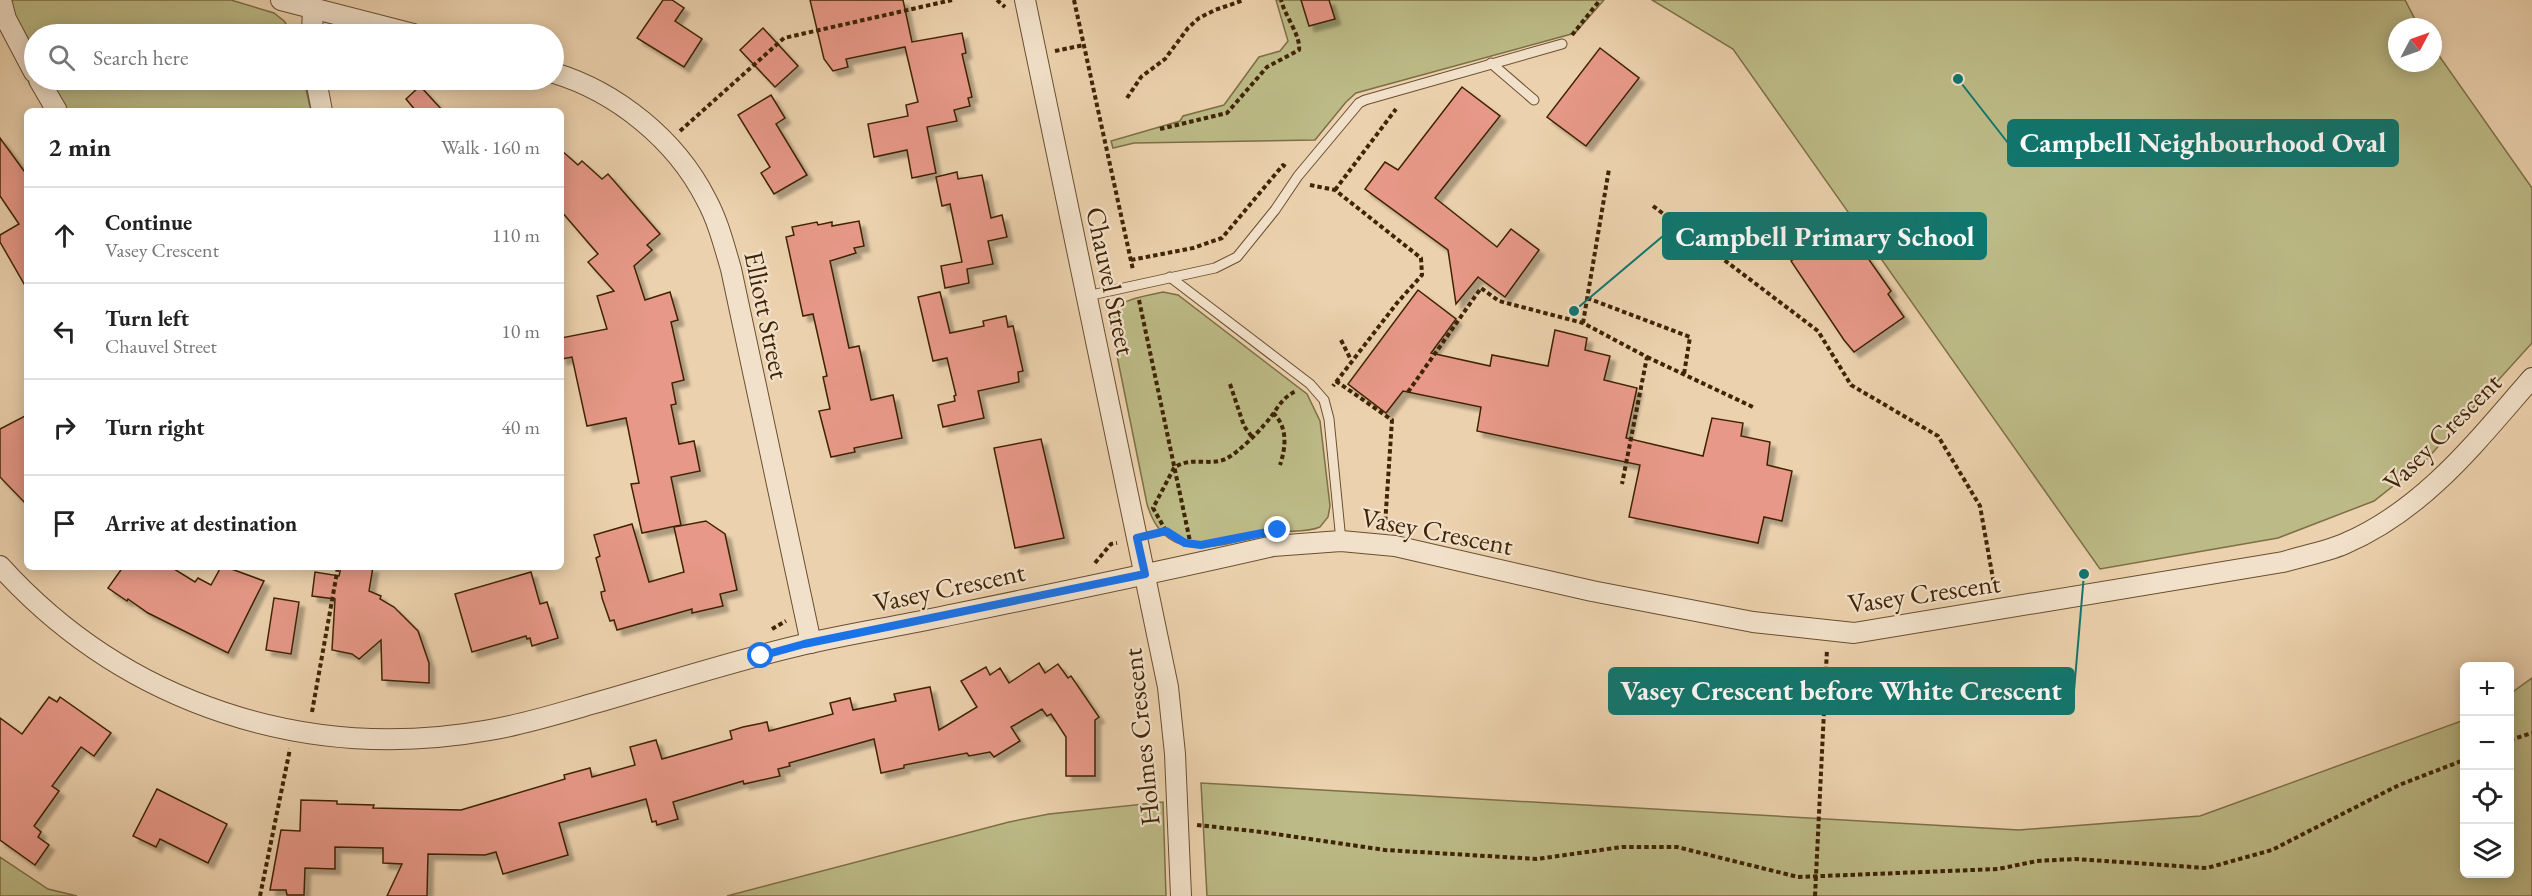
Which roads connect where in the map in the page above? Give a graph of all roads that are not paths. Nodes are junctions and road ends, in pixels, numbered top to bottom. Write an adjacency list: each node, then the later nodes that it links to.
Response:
1 (1, 0): 8 (street)
2 (281, 0): 4 (street)
3 (1025, 0): 17 (street, Chauvel Street)
4 (314, 8): 5 (street); 6 (street)
5 (313, 24)
6 (375, 24)
7 (1562, 44): 9 (lane)
8 (24, 53)
9 (1491, 63): 13 (lane); 16 (lane)
10 (564, 77): 22 (street, Elliott Street)
11 (45, 90): 14 (street)
12 (318, 90): 15 (street)
13 (1534, 100)
14 (55, 108)
15 (321, 108)
16 (1170, 277): 17 (lane); 19 (lane)
17 (1087, 296): 21 (street, Chauvel Street)
18 (2532, 378): 19 (street, Vasey Crescent)
19 (1341, 541): 21 (street, Vasey Crescent)
20 (0, 566): 22 (street, Vasey Crescent)
21 (1145, 574): 22 (street, Vasey Crescent); 23 (street, Holmes Crescent)
22 (811, 643)
23 (1181, 896)

